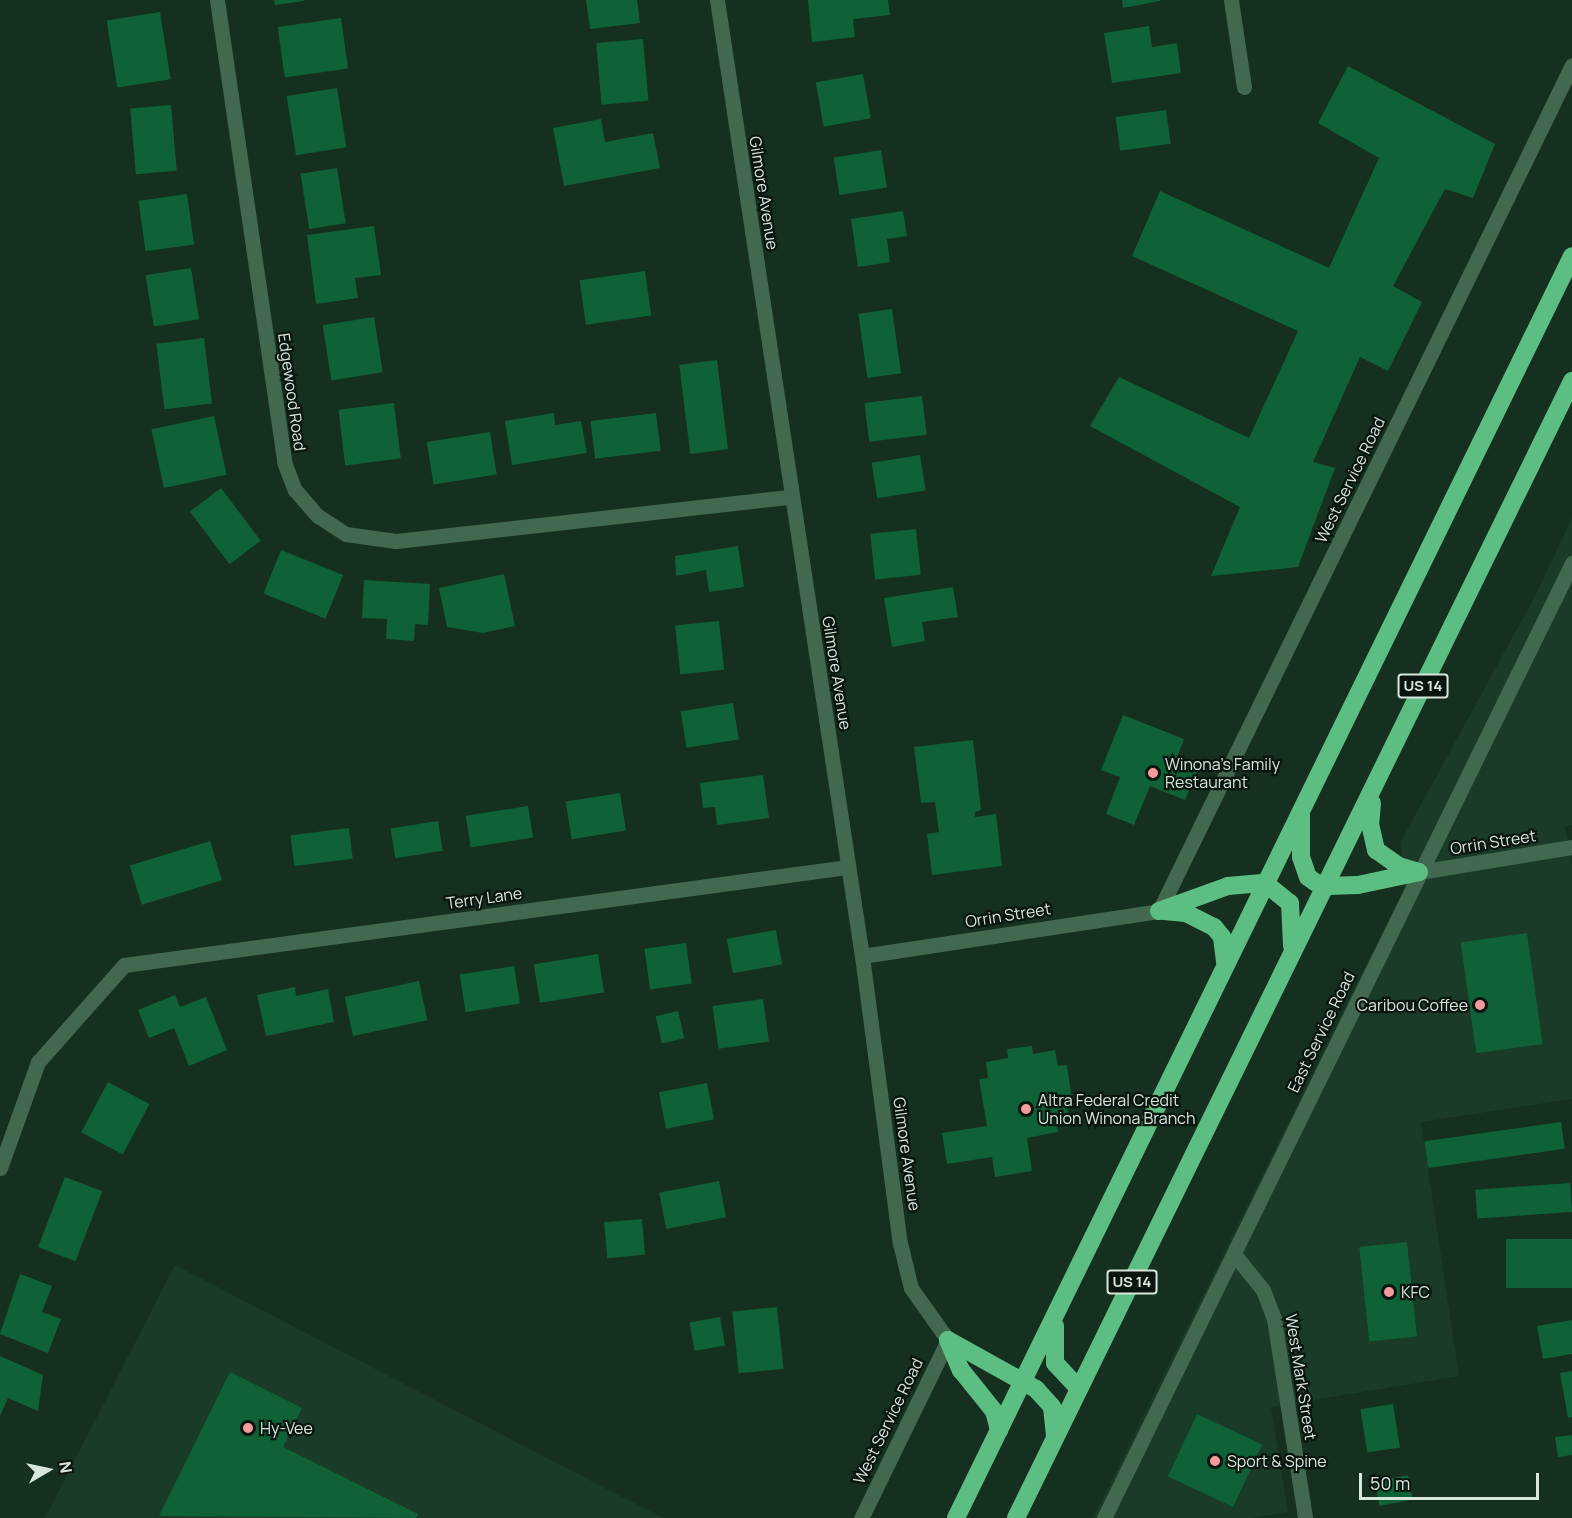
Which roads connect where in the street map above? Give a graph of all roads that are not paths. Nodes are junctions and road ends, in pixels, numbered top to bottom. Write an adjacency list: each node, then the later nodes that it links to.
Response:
1 (217, 0): 8 (street, Edgewood Road)
2 (717, 0): 8 (street, Gilmore Avenue)
3 (1232, 0): 5 (street)
4 (1572, 65): 17 (street, West Service Road)
5 (1244, 87)
6 (1572, 256): 11 (highway)
7 (1572, 381): 10 (highway, US 14)
8 (791, 497): 13 (street, Gilmore Avenue)
9 (1572, 563): 14 (street, East Service Road)
10 (1374, 788): 14 (highway); 16 (highway, US 14)
11 (1301, 810): 15 (highway); 16 (highway)
12 (1572, 847): 14 (street, Orrin Street)
13 (848, 867): 18 (street, Gilmore Avenue); 21 (street, Terry Lane)
14 (1419, 872): 16 (highway); 22 (street, East Service Road)
15 (1265, 884): 17 (highway); 19 (highway); 20 (highway)
16 (1327, 886): 19 (highway, US 14)
17 (1160, 911): 18 (street, Orrin Street); 20 (highway)
18 (862, 956): 24 (street, Gilmore Avenue)
19 (1290, 960): 26 (highway, US 14)
20 (1225, 965): 23 (highway)
21 (0, 1168)
22 (1234, 1254): 32 (street, East Service Road); 33 (street, West Mark Street)
23 (1058, 1310): 25 (highway); 26 (highway)
24 (948, 1340): 25 (highway); 27 (highway); 29 (street, West Service Road)
25 (1023, 1380): 27 (highway); 28 (highway)
26 (1079, 1389): 28 (highway, US 14)
27 (999, 1430): 30 (highway)
28 (1055, 1438): 31 (highway, US 14)
29 (861, 1518)
30 (956, 1518)
31 (1016, 1518)
32 (1104, 1518)
33 (1305, 1518)

